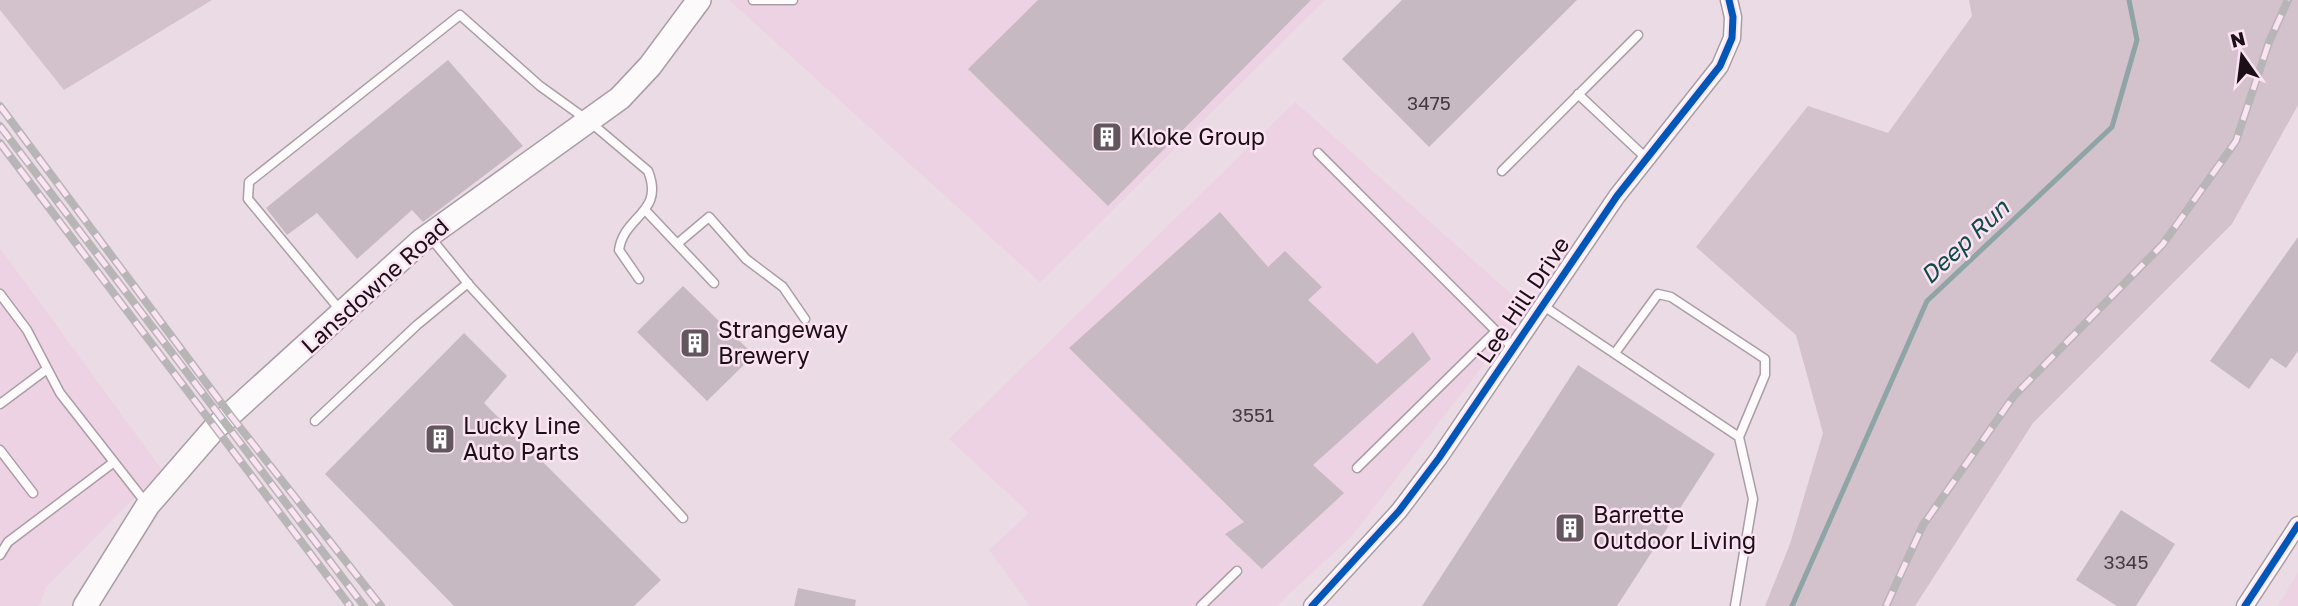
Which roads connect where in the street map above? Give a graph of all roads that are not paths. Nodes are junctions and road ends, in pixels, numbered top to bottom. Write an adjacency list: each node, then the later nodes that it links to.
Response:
1 (699, 0): 7 (main road, Lansdowne Road)
2 (753, 0): 3 (lane)
3 (793, 0)
4 (1729, 0): 9 (street, Lee Hill Drive)
5 (1638, 35): 6 (lane)
6 (1578, 94): 9 (lane); 10 (lane)
7 (590, 122): 11 (lane); 12 (main road, Lansdowne Road); 19 (lane)
8 (1318, 153): 21 (lane)
9 (1646, 158): 18 (street, Lee Hill Drive)
10 (1502, 171)
11 (646, 211): 13 (lane); 14 (lane)
12 (429, 235): 15 (lane); 19 (main road, Lansdowne Road)
13 (677, 244): 16 (lane); 20 (lane)
14 (639, 279)
15 (468, 283): 26 (lane); 33 (lane)
16 (714, 283)
17 (0, 294): 24 (lane)
18 (1542, 305): 22 (street, Lee Hill Drive); 23 (lane)
19 (343, 313): 32 (main road, Lansdowne Road)
20 (805, 319)
21 (1496, 331): 22 (lane); 30 (lane)
22 (1513, 348): 39 (street, Lee Hill Drive)
23 (1615, 354): 27 (lane); 27 (lane)
24 (47, 369): 25 (lane); 29 (lane)
25 (0, 404)
26 (315, 421)
27 (1739, 437): 40 (lane)
28 (0, 450): 31 (lane)
29 (114, 462): 32 (lane); 35 (lane)
30 (1357, 468)
31 (33, 493)
32 (148, 505): 37 (main road, Lansdowne Road)
33 (683, 518)
34 (2298, 525): 41 (street)
35 (0, 555)
36 (1237, 571): 38 (lane)
37 (85, 606)
38 (1201, 606)
39 (1312, 606)
40 (1735, 606)
41 (2245, 606)

